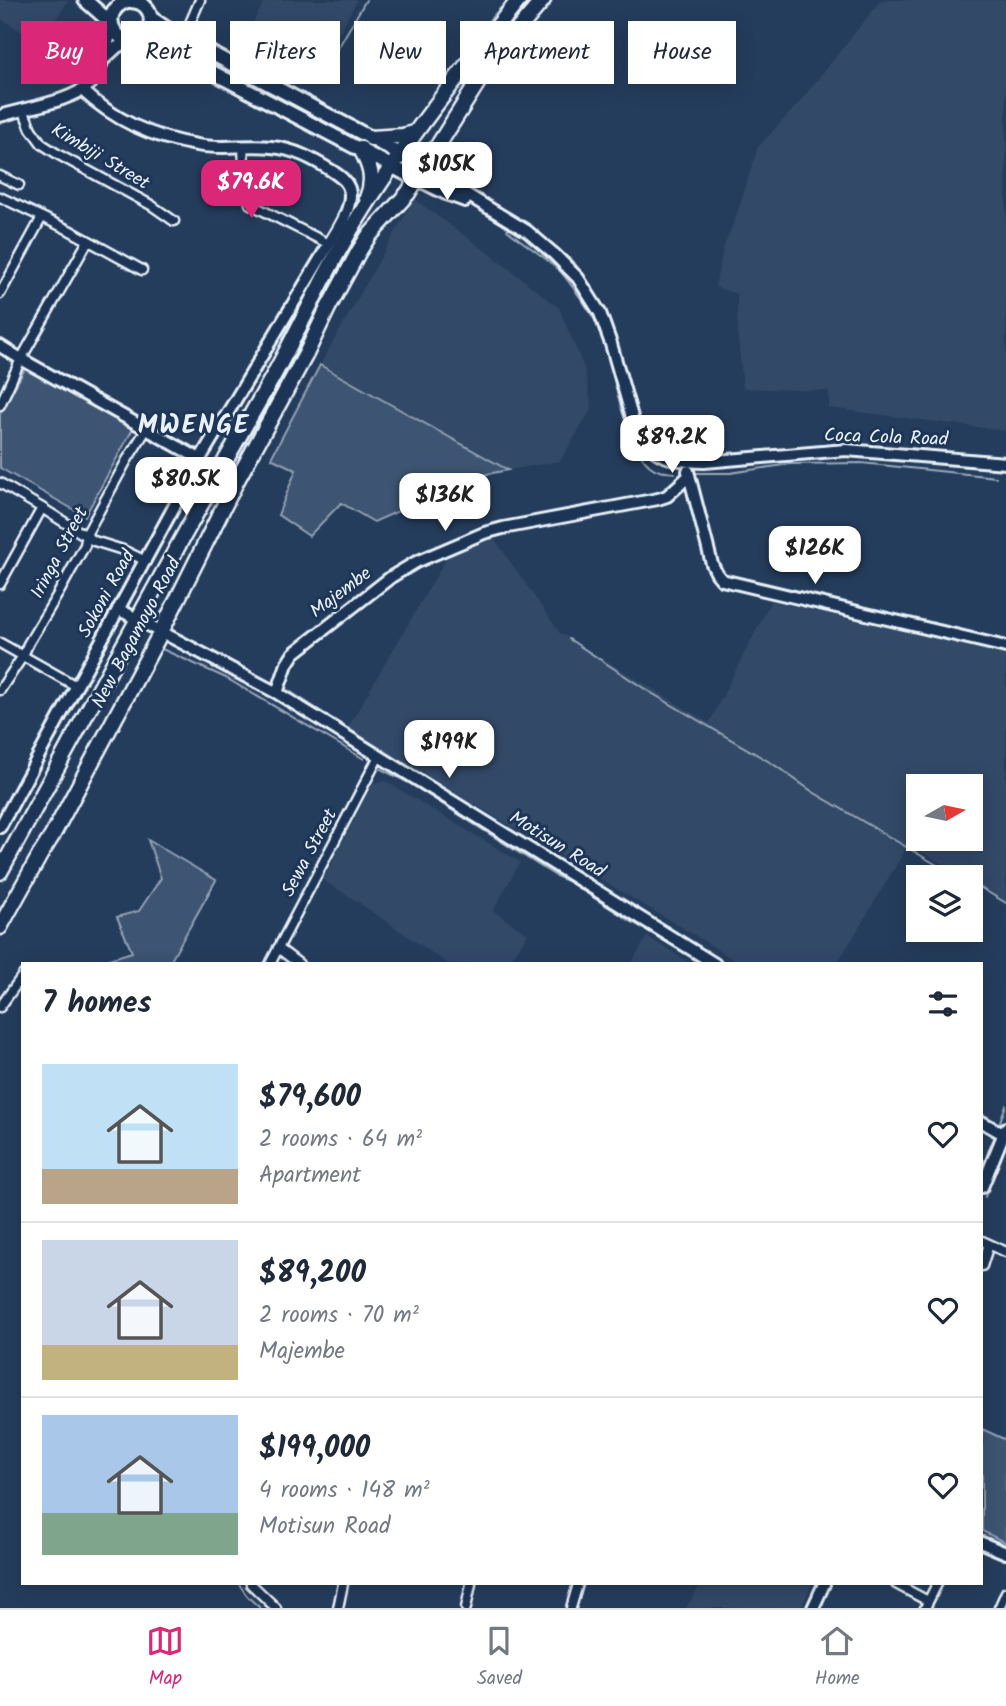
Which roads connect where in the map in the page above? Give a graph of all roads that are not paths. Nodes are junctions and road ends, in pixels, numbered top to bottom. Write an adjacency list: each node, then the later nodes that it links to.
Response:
1 (85, 0): 9 (main road)
2 (200, 0): 8 (street)
3 (519, 0): 19 (highway)
4 (543, 0): 24 (highway, New Bagamoyo Road)
5 (125, 1): 6 (main road); 9 (main road)
6 (151, 18): 7 (main road); 20 (main road)
7 (150, 21)
8 (191, 21)
9 (112, 25): 10 (main road); 11 (street)
10 (121, 37)
11 (107, 43)
12 (121, 45): 13 (street)
13 (107, 56)
14 (216, 74): 22 (main road)
15 (88, 84): 16 (street)
16 (82, 90): 17 (street); 21 (street)
17 (23, 109): 18 (street); 29 (street, Kimbiji Street)
18 (0, 116)
19 (414, 133): 20 (highway); 23 (highway)
20 (371, 138): 23 (main road)
21 (243, 147): 32 (street); 32 (street, Sokoni Road)
22 (361, 149): 23 (main road); 30 (highway)
23 (396, 160): 24 (main road); 30 (highway)
24 (420, 173): 40 (street, Coca Cola Road); 50 (highway, New Bagamoyo Road)
25 (0, 176): 26 (street)
26 (19, 185)
27 (0, 197): 28 (street)
28 (42, 217): 31 (street); 34 (street)
29 (174, 221)
30 (356, 221): 49 (highway, New Bagamoyo Road)
31 (88, 241): 33 (street); 36 (street)
32 (329, 244): 39 (street, Sokoni Road)
33 (142, 270)
34 (0, 294)
35 (0, 346): 36 (street)
36 (21, 359): 37 (street); 38 (street)
37 (0, 405)
38 (146, 430): 39 (street); 45 (street, Iringa Street)
39 (200, 458): 46 (street, Sokoni Road)
40 (685, 461): 41 (street, Coca Cola Road); 42 (street)
41 (1006, 463)
42 (689, 476): 52 (street); 56 (street, Majembe)
43 (0, 483): 44 (street)
44 (42, 508): 45 (street); 47 (street)
45 (86, 535): 46 (street); 53 (street, Iringa Street)
46 (146, 561): 48 (street, Sokoni Road)
47 (0, 584)
48 (118, 609): 49 (street, Motisun Road); 54 (street, Sokoni Road)
49 (138, 618): 50 (street, Motisun Road); 60 (highway, New Bagamoyo Road)
50 (161, 632): 56 (street, Motisun Road); 61 (highway, New Bagamoyo Road)
51 (0, 643): 53 (street)
52 (1006, 647)
53 (23, 656): 54 (street); 55 (street, Iringa Street)
54 (76, 685): 58 (street, Sokoni Road)
55 (0, 690)
56 (277, 693): 57 (street, Motisun Road)
57 (379, 755): 62 (street, Sewa Street); 65 (street, Motisun Road)
58 (4, 812): 59 (street, Sokoni Road)
59 (0, 827)
60 (0, 872)
61 (0, 927)
62 (278, 948): 63 (street, Sewa Street); 64 (street)
63 (271, 962)
64 (296, 962)
65 (712, 962)
66 (21, 978): 67 (street)
67 (0, 1007)
68 (983, 1122): 69 (street)
69 (1004, 1131): 70 (street)
70 (983, 1184)
71 (985, 1243): 72 (street)
72 (1006, 1252)
73 (983, 1543): 74 (street)
74 (1006, 1553)
75 (252, 1585): 84 (street)
76 (343, 1585): 85 (street)
77 (471, 1585): 86 (street)
78 (578, 1585): 87 (street)
79 (824, 1585): 88 (street)
80 (897, 1585): 83 (street)
81 (937, 1585): 83 (street)
82 (1006, 1592): 89 (street)
83 (927, 1605)
84 (276, 1608)
85 (338, 1608)
86 (466, 1608)
87 (571, 1608)
88 (813, 1608)
89 (999, 1608)

